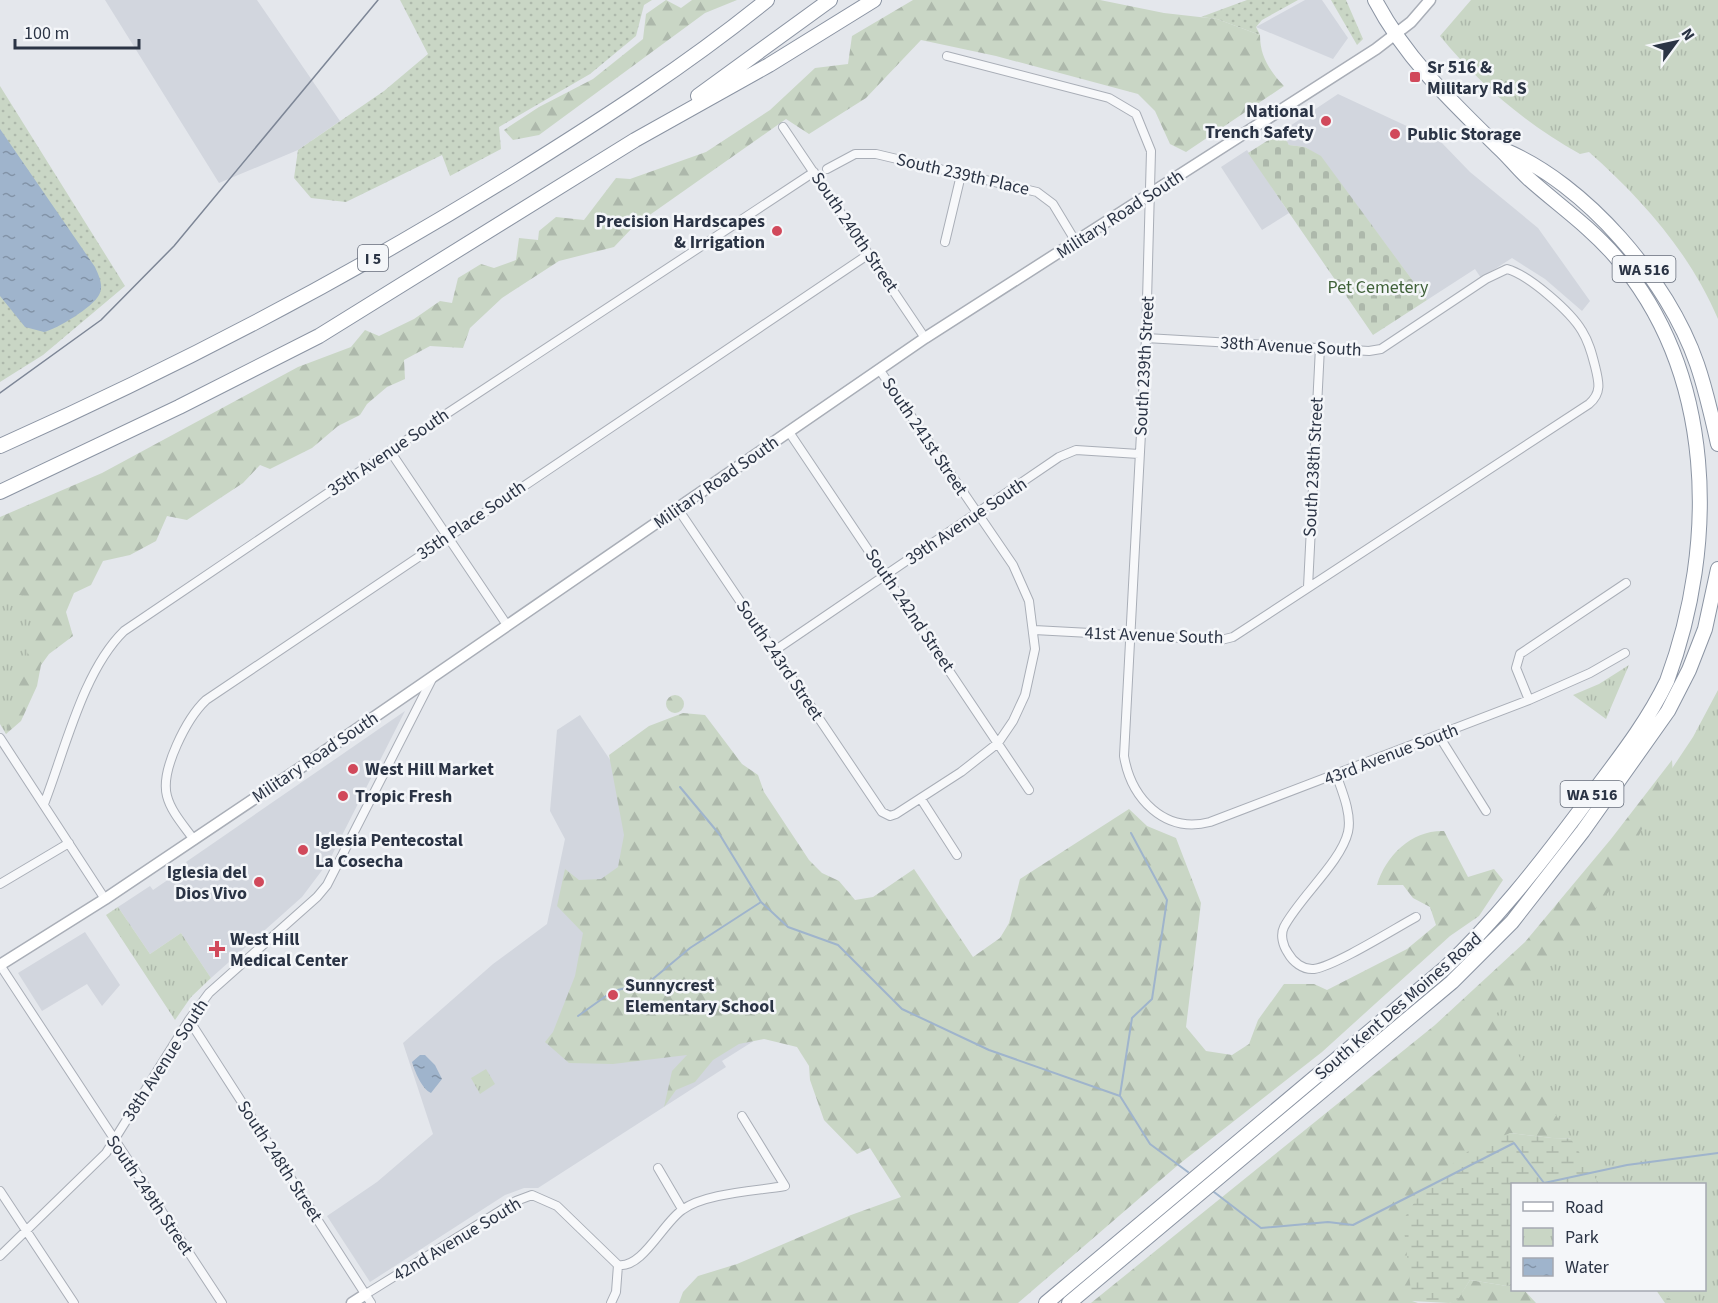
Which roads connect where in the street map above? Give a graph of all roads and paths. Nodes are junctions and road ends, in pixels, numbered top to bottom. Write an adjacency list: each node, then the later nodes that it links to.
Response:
1 (753, 0): 7 (highway)
2 (767, 0): 7 (highway, I 5)
3 (830, 0): 11 (highway, I 5)
4 (874, 0): 11 (highway)
5 (1375, 0): 8 (highway, South Kent Des Moines Road / WA 516)
6 (1430, 0): 8 (main road, Military Road South)
7 (726, 33): 27 (highway, I 5)
8 (1394, 36): 12 (highway, South Kent Des Moines Road / WA 516); 16 (main road, Military Road South)
9 (947, 56): 16 (street, South 239th Street)
10 (783, 128): 14 (street, South 240th Street)
11 (635, 140): 30 (highway, I 5)
12 (1499, 148): 26 (highway, South Kent Des Moines Road / WA 516); 75 (highway, South Kent Des Moines Road / WA 516)
13 (827, 169): 15 (street, South 239th Place)
14 (814, 172): 19 (street, South 240th Street); 28 (street, 35th Avenue South)
15 (961, 175): 17 (street); 18 (street, South 239th Place)
16 (1151, 194): 18 (main road, Military Road South); 21 (street, South 239th Street)
17 (945, 242)
18 (1076, 242): 20 (main road, Military Road South)
19 (869, 254): 20 (street, South 240th Street); 33 (street, 35th Place South)
20 (925, 338): 23 (main road, Military Road South)
21 (1146, 338): 22 (street, 38th Avenue South); 29 (street, South 239th Street)
22 (1320, 347): 24 (street, 38th Avenue South); 37 (street, South 238th Street)
23 (879, 369): 25 (main road, Military Road South); 32 (street, South 241st Street)
24 (1599, 388): 37 (street, 41st Avenue South)
25 (789, 432): 31 (main road, Military Road South); 35 (street, South 242nd Street)
26 (1718, 444)
27 (0, 446)
28 (390, 451): 33 (street); 51 (street, 35th Avenue South)
29 (1139, 454): 32 (street, 39th Avenue South); 40 (street, South 239th Street)
30 (0, 492)
31 (678, 509): 38 (main road, Military Road South); 41 (street, South 243rd Street)
32 (978, 514): 35 (street, 39th Avenue South); 39 (street, South 241st Street)
33 (447, 536): 38 (street); 54 (street, 35th Place South)
34 (1718, 569): 76 (highway, South Kent Des Moines Road / WA 516)
35 (887, 575): 41 (street, 39th Avenue South); 47 (street, South 242nd Street)
36 (1626, 583): 44 (street)
37 (1308, 587): 40 (street, 41st Avenue South)
38 (507, 625): 43 (main road, Military Road South)
39 (1034, 630): 40 (street, 41st Avenue South); 47 (street)
40 (1132, 635): 53 (street, South 239th Street)
41 (774, 651): 50 (street, South 243rd Street)
42 (1625, 653): 44 (street, 43rd Avenue South)
43 (434, 676): 54 (main road, Military Road South); 61 (street, 38th Avenue South)
44 (1529, 700): 45 (street, 43rd Avenue South)
45 (1439, 736): 48 (street, 43rd Avenue South); 52 (street)
46 (0, 738): 51 (street)
47 (998, 743): 49 (street, South 242nd Street); 50 (street)
48 (1336, 774): 53 (street, 43rd Avenue South); 59 (street)
49 (1029, 790)
50 (921, 799): 56 (street)
51 (44, 804): 55 (street)
52 (1486, 810)
53 (1152, 811)
54 (194, 840): 58 (main road, Military Road South)
55 (69, 843): 57 (street); 58 (street)
56 (957, 855)
57 (0, 884)
58 (105, 899): 60 (main road, Military Road South)
59 (1416, 917)
60 (0, 965): 63 (street, South 249th Street)
61 (189, 1020): 63 (street, 38th Avenue South); 70 (street, South 248th Street)
62 (742, 1116): 66 (street)
63 (113, 1141): 67 (street, 38th Avenue South); 72 (street, South 249th Street)
64 (658, 1168): 66 (street)
65 (0, 1191): 67 (street)
66 (682, 1209): 69 (street)
67 (25, 1230): 68 (street, 38th Avenue South); 71 (street)
68 (0, 1257)
69 (618, 1265): 70 (street, 42nd Avenue South); 74 (street)
70 (368, 1299): 73 (main road, 42nd Avenue South)
71 (74, 1303)
72 (222, 1303)
73 (352, 1303)
74 (611, 1303)
75 (1046, 1303)
76 (1069, 1303)

